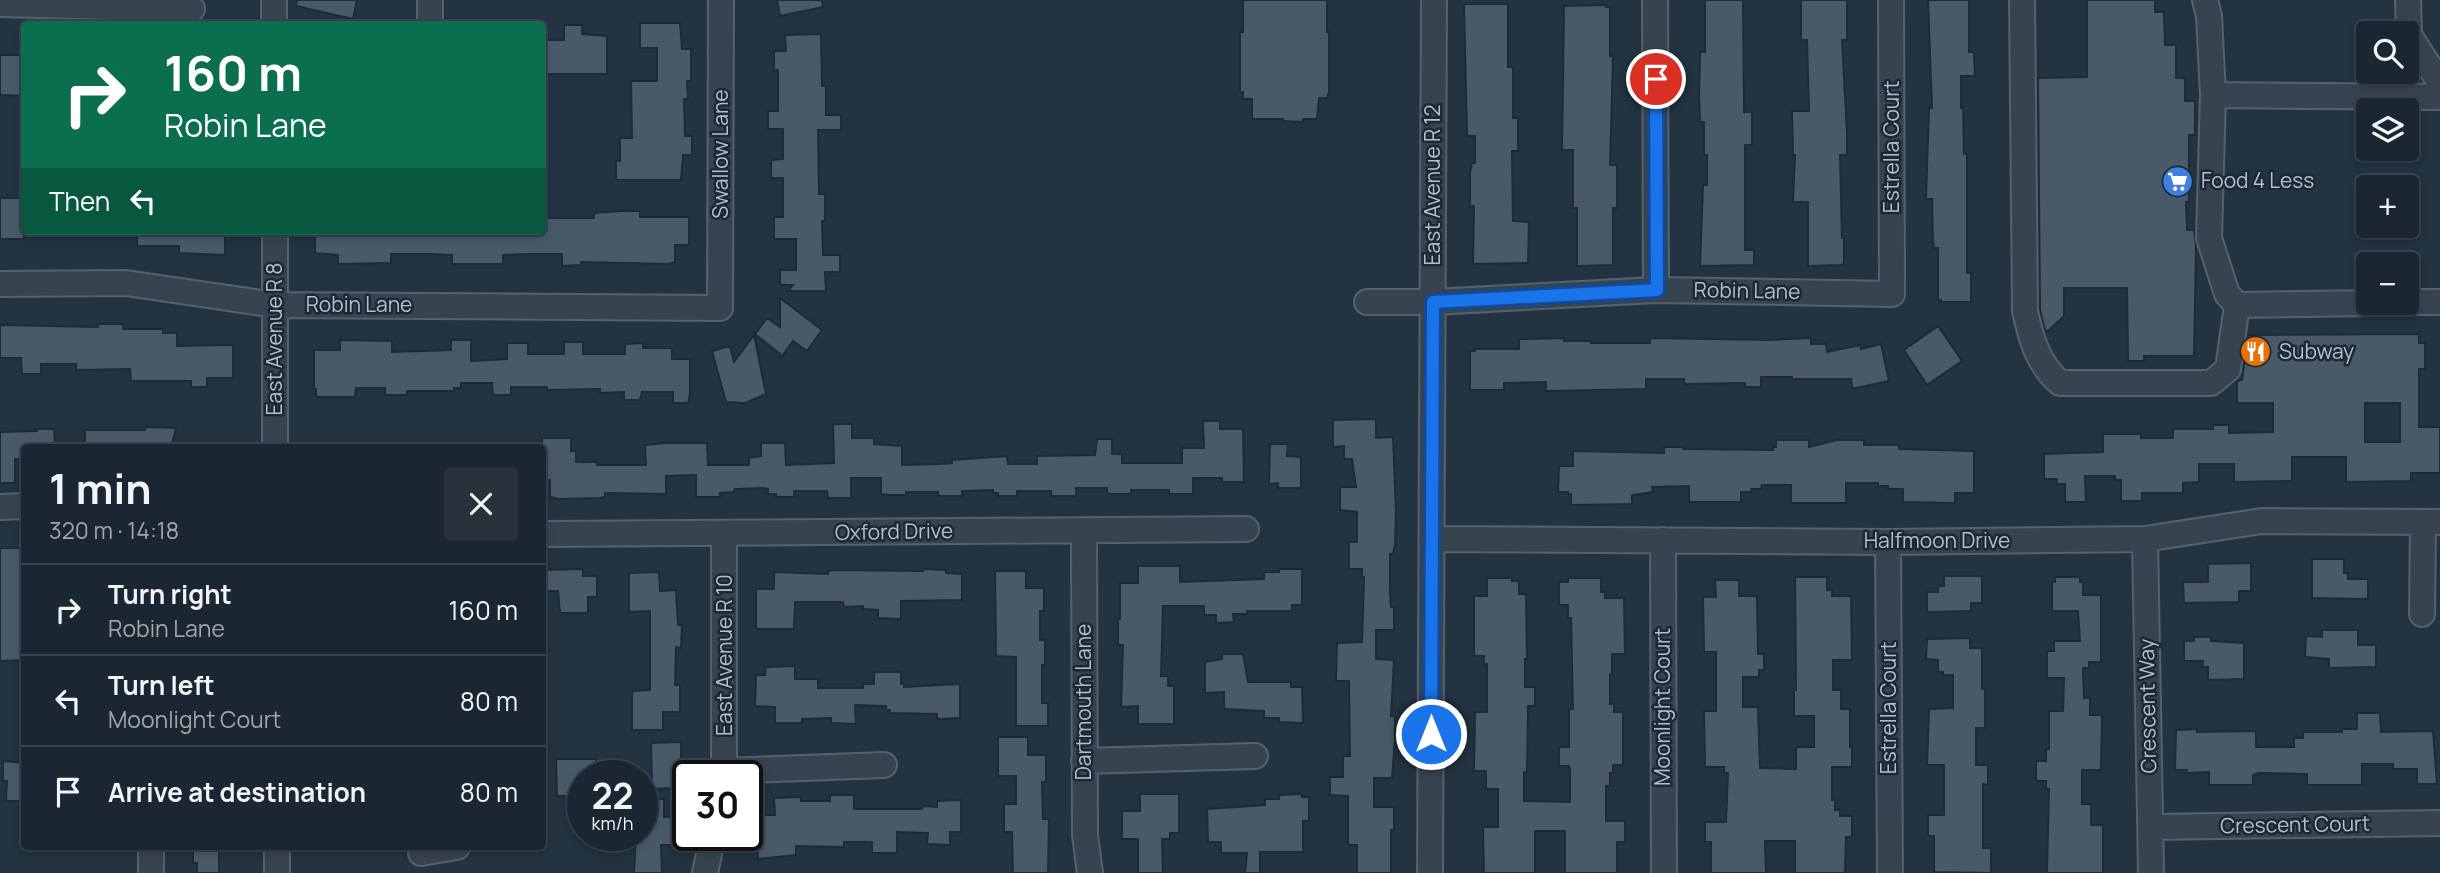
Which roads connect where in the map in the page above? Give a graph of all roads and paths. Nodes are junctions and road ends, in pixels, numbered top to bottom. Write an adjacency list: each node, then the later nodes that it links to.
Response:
1 (274, 0): 12 (street)
2 (430, 0): 13 (street)
3 (721, 0): 28 (street, Swallow Lane)
4 (1434, 0): 22 (street, East Avenue R 12)
5 (1655, 0): 19 (street)
6 (1891, 0): 20 (street, Estrella Court)
7 (2022, 0): 27 (street)
8 (2205, 0): 15 (street)
9 (2408, 0): 14 (street)
10 (0, 4): 11 (street)
11 (192, 9)
12 (274, 21)
13 (429, 21)
14 (2440, 83)
15 (2213, 95): 16 (street); 27 (street)
16 (2440, 97)
17 (275, 235): 26 (street, East Avenue R 8)
18 (0, 284): 26 (street, Robin Lane)
19 (1657, 290): 20 (street, Robin Lane); 22 (street, Robin Lane)
20 (1892, 294)
21 (1367, 302): 22 (street, Robin Lane)
22 (1433, 302): 37 (street, East Avenue R 12)
23 (2419, 302): 24 (street)
24 (2440, 302)
25 (2356, 303): 27 (street)
26 (275, 305): 28 (street, Robin Lane); 29 (street, East Avenue R 8)
27 (2237, 305)
28 (720, 308)
29 (275, 444)
30 (21, 506): 31 (street)
31 (0, 507)
32 (2432, 523): 38 (street, Halfmoon Drive); 41 (street)
33 (1246, 529): 34 (street, Oxford Drive)
34 (1084, 531): 36 (street, Oxford Drive); 44 (street, Dartmouth Lane)
35 (546, 534): 36 (street, Oxford Drive)
36 (724, 534): 43 (street, East Avenue R 10)
37 (1432, 539): 39 (street, Halfmoon Drive); 58 (street, East Avenue R 12)
38 (2145, 539): 40 (street, Halfmoon Drive); 48 (street, Crescent Way)
39 (1663, 540): 40 (street, Halfmoon Drive); 59 (street, Moonlight Court)
40 (1888, 542): 60 (street, Estrella Court)
41 (2422, 614)
42 (1255, 756): 44 (street)
43 (724, 760)
44 (1084, 761): 57 (street, Dartmouth Lane)
45 (884, 765): 46 (street)
46 (763, 771)
47 (2440, 823): 48 (street, Crescent Court)
48 (2151, 827): 61 (street, Crescent Way)
49 (151, 850): 54 (street)
50 (277, 850): 55 (street)
51 (421, 850): 52 (street)
52 (439, 850)
53 (710, 851): 56 (street)
54 (151, 873)
55 (277, 873)
56 (705, 873)
57 (1090, 873)
58 (1430, 873)
59 (1664, 873)
60 (1890, 873)
61 (2151, 873)

